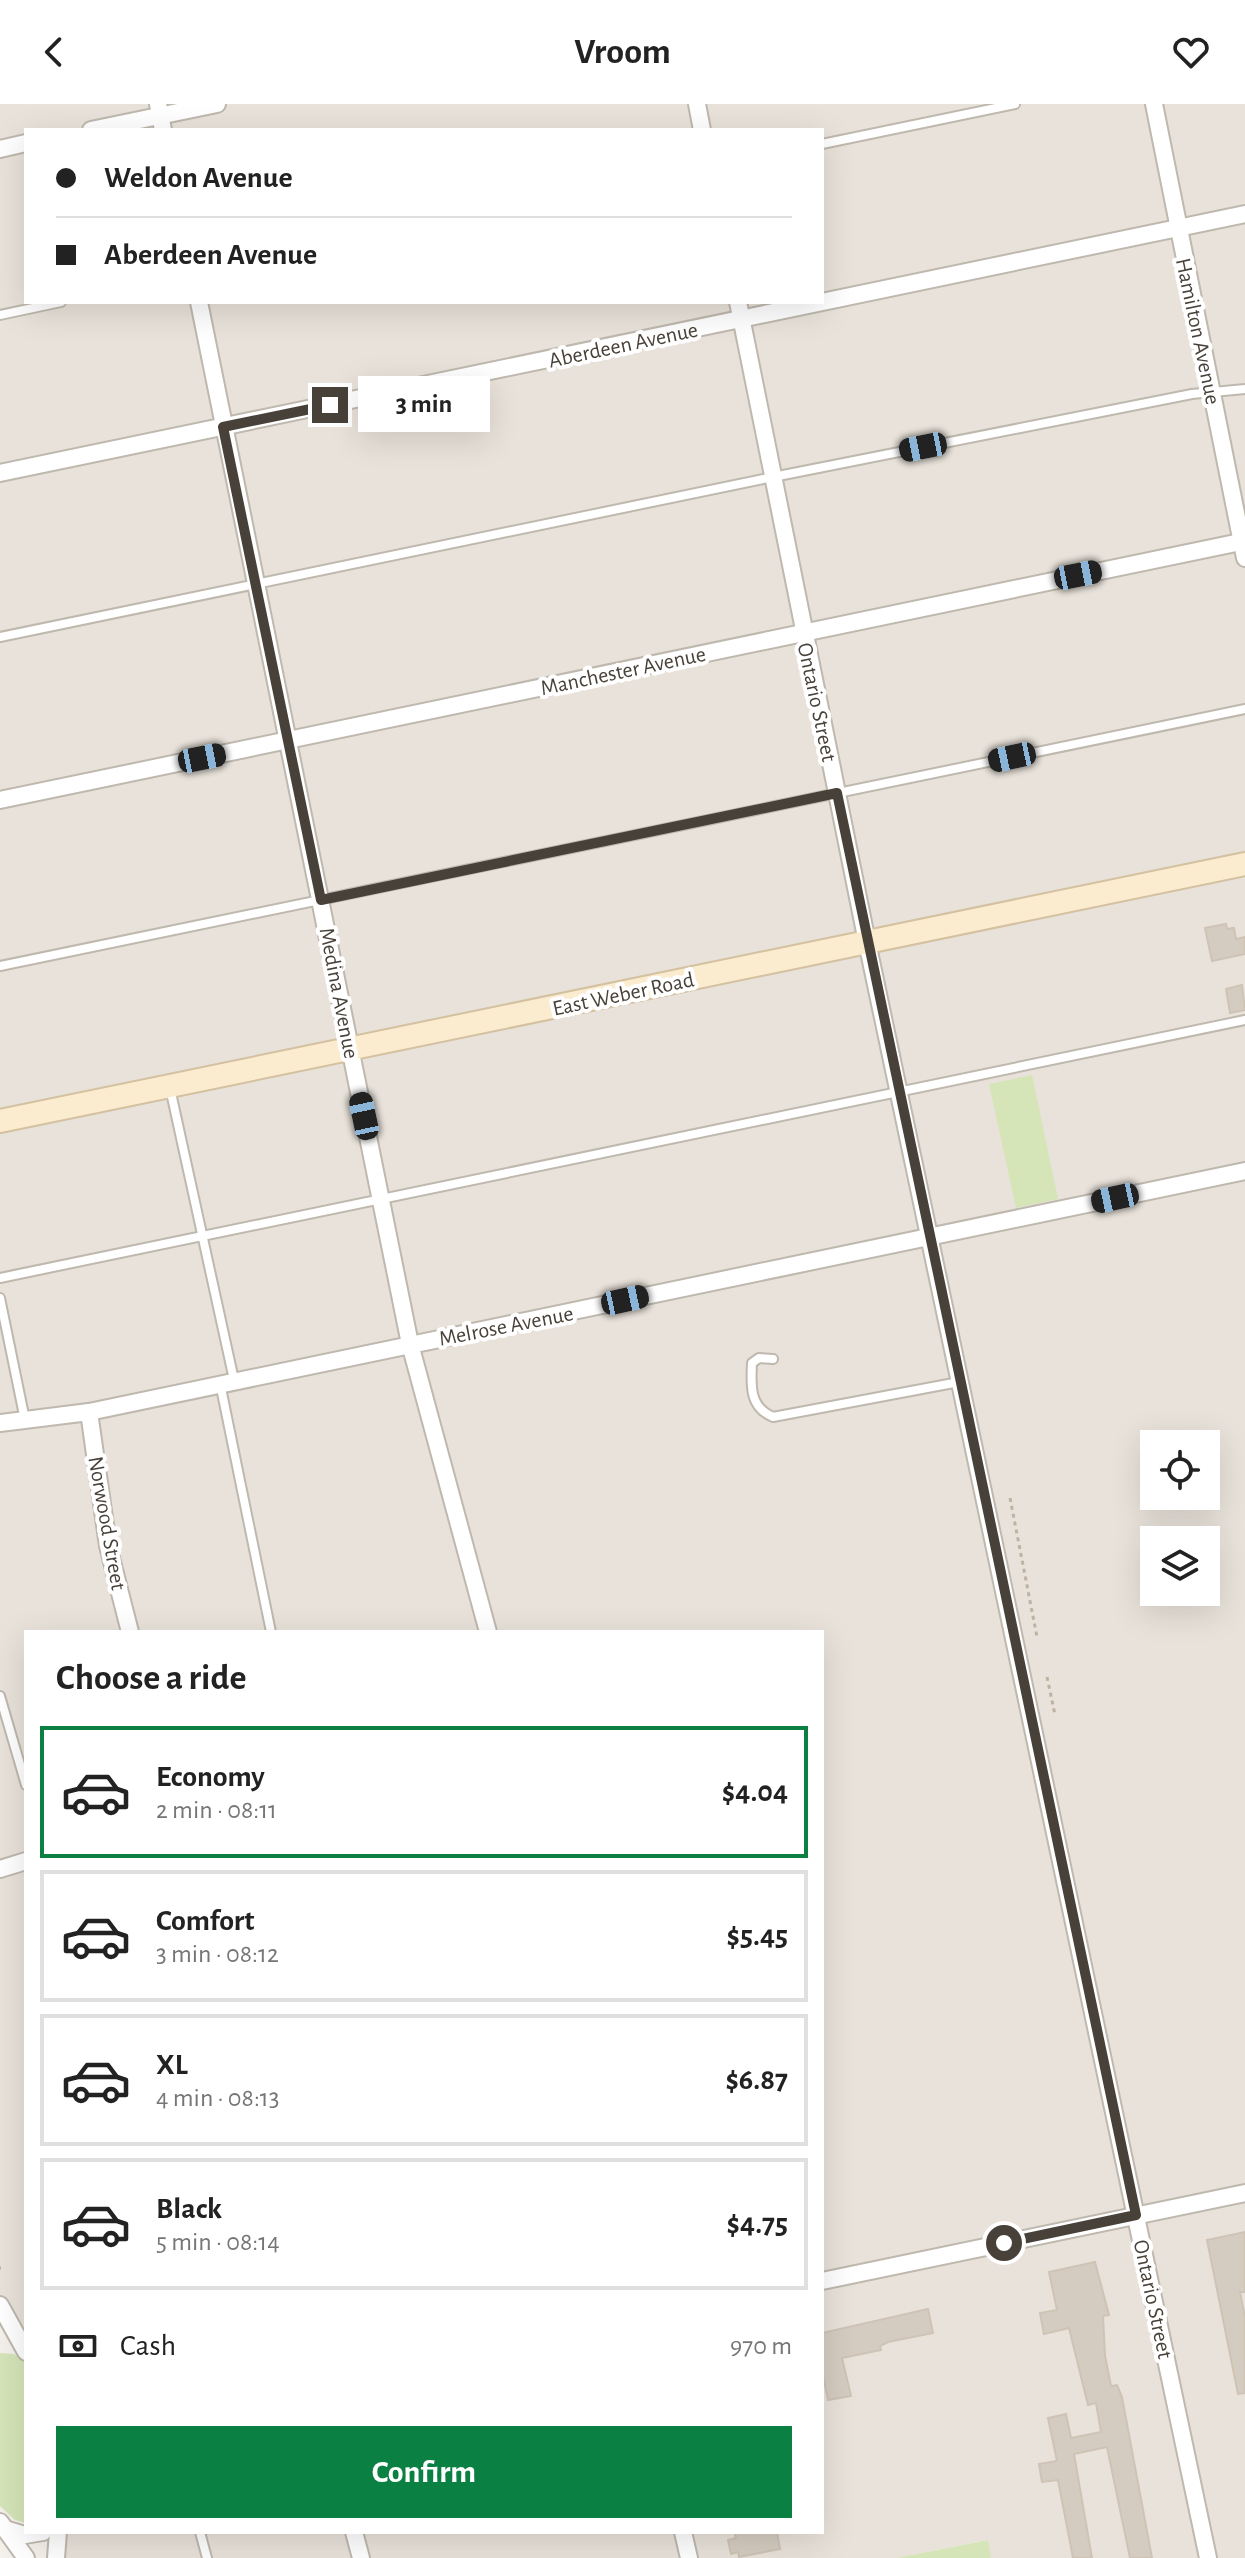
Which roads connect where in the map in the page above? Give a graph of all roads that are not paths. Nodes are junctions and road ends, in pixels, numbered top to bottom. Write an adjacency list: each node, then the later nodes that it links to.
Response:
1 (217, 104): 5 (street)
2 (697, 104): 7 (street)
3 (1015, 104): 9 (lane)
4 (1154, 104): 12 (street, Hamilton Avenue)
5 (160, 117): 6 (street)
6 (102, 128)
7 (702, 128)
8 (24, 143): 10 (street)
9 (824, 144)
10 (0, 149)
11 (1245, 214): 12 (street, Aberdeen Avenue)
12 (1178, 229): 13 (street, Aberdeen Avenue); 21 (street, Hamilton Avenue)
13 (824, 302)
14 (52, 304): 18 (lane)
15 (199, 304): 22 (street, Medina Avenue)
16 (738, 304): 19 (street, Ontario Street)
17 (814, 304): 19 (street, Aberdeen Avenue)
18 (0, 315)
19 (741, 319): 22 (street, Aberdeen Avenue); 24 (street, Ontario Street)
20 (1245, 389): 21 (lane)
21 (1212, 393): 24 (lane); 25 (street, Hamilton Avenue)
22 (223, 427): 23 (street, Aberdeen Avenue); 26 (street, Medina Avenue)
23 (0, 473)
24 (773, 477): 26 (lane); 27 (street, Ontario Street)
25 (1244, 547): 27 (street, Manchester Avenue)
26 (256, 584): 28 (lane); 30 (street, Medina Avenue)
27 (804, 633): 30 (street, Manchester Avenue); 31 (street, Ontario Street)
28 (0, 637)
29 (1245, 709): 31 (lane)
30 (287, 741): 32 (street, Manchester Avenue); 34 (street, Medina Avenue)
31 (837, 793): 34 (lane); 35 (street, Ontario Street)
32 (0, 800)
33 (1245, 864): 35 (street, East Weber Road)
34 (321, 900): 36 (lane); 38 (street, Medina Avenue)
35 (867, 942): 38 (street, East Weber Road); 40 (street, Ontario Street)
36 (0, 966)
37 (1245, 1020): 40 (lane)
38 (351, 1049): 39 (street, East Weber Road); 43 (street, Medina Avenue)
39 (170, 1086): 41 (street, East Weber Road); 44 (lane)
40 (899, 1092): 43 (lane); 45 (street, Ontario Street)
41 (0, 1121)
42 (1245, 1171): 45 (street, Melrose Avenue)
43 (380, 1199): 44 (lane); 48 (street, Medina Avenue)
44 (203, 1236): 46 (lane); 50 (lane)
45 (929, 1237): 48 (street, Melrose Avenue); 51 (street, Ontario Street)
46 (0, 1278)
47 (0, 1298): 53 (lane)
48 (410, 1344): 50 (street, Melrose Avenue); 57 (street, Medina Avenue)
49 (773, 1359): 51 (lane)
50 (227, 1382): 52 (street, Melrose Avenue); 56 (lane)
51 (960, 1382): 63 (street, Ontario Street)
52 (89, 1412): 53 (street, Melrose Avenue); 55 (street, Norwood Street)
53 (25, 1421): 54 (street, Melrose Avenue)
54 (0, 1423)
55 (129, 1630)
56 (271, 1630)
57 (487, 1630)
58 (0, 1696): 59 (lane)
59 (24, 1778)
60 (24, 1862): 61 (street)
61 (0, 1869)
62 (1245, 2193): 63 (street)
63 (1136, 2215): 64 (street); 79 (street, Ontario Street)
64 (824, 2281)
65 (0, 2305): 67 (street)
66 (0, 2339): 67 (street)
67 (24, 2349)
68 (4, 2526): 69 (street); 74 (street)
69 (31, 2534)
70 (58, 2534): 75 (street)
71 (201, 2534): 76 (lane)
72 (355, 2534): 77 (street)
73 (683, 2534): 78 (street)
74 (26, 2558)
75 (56, 2558)
76 (207, 2558)
77 (361, 2558)
78 (689, 2558)
79 (1208, 2558)

